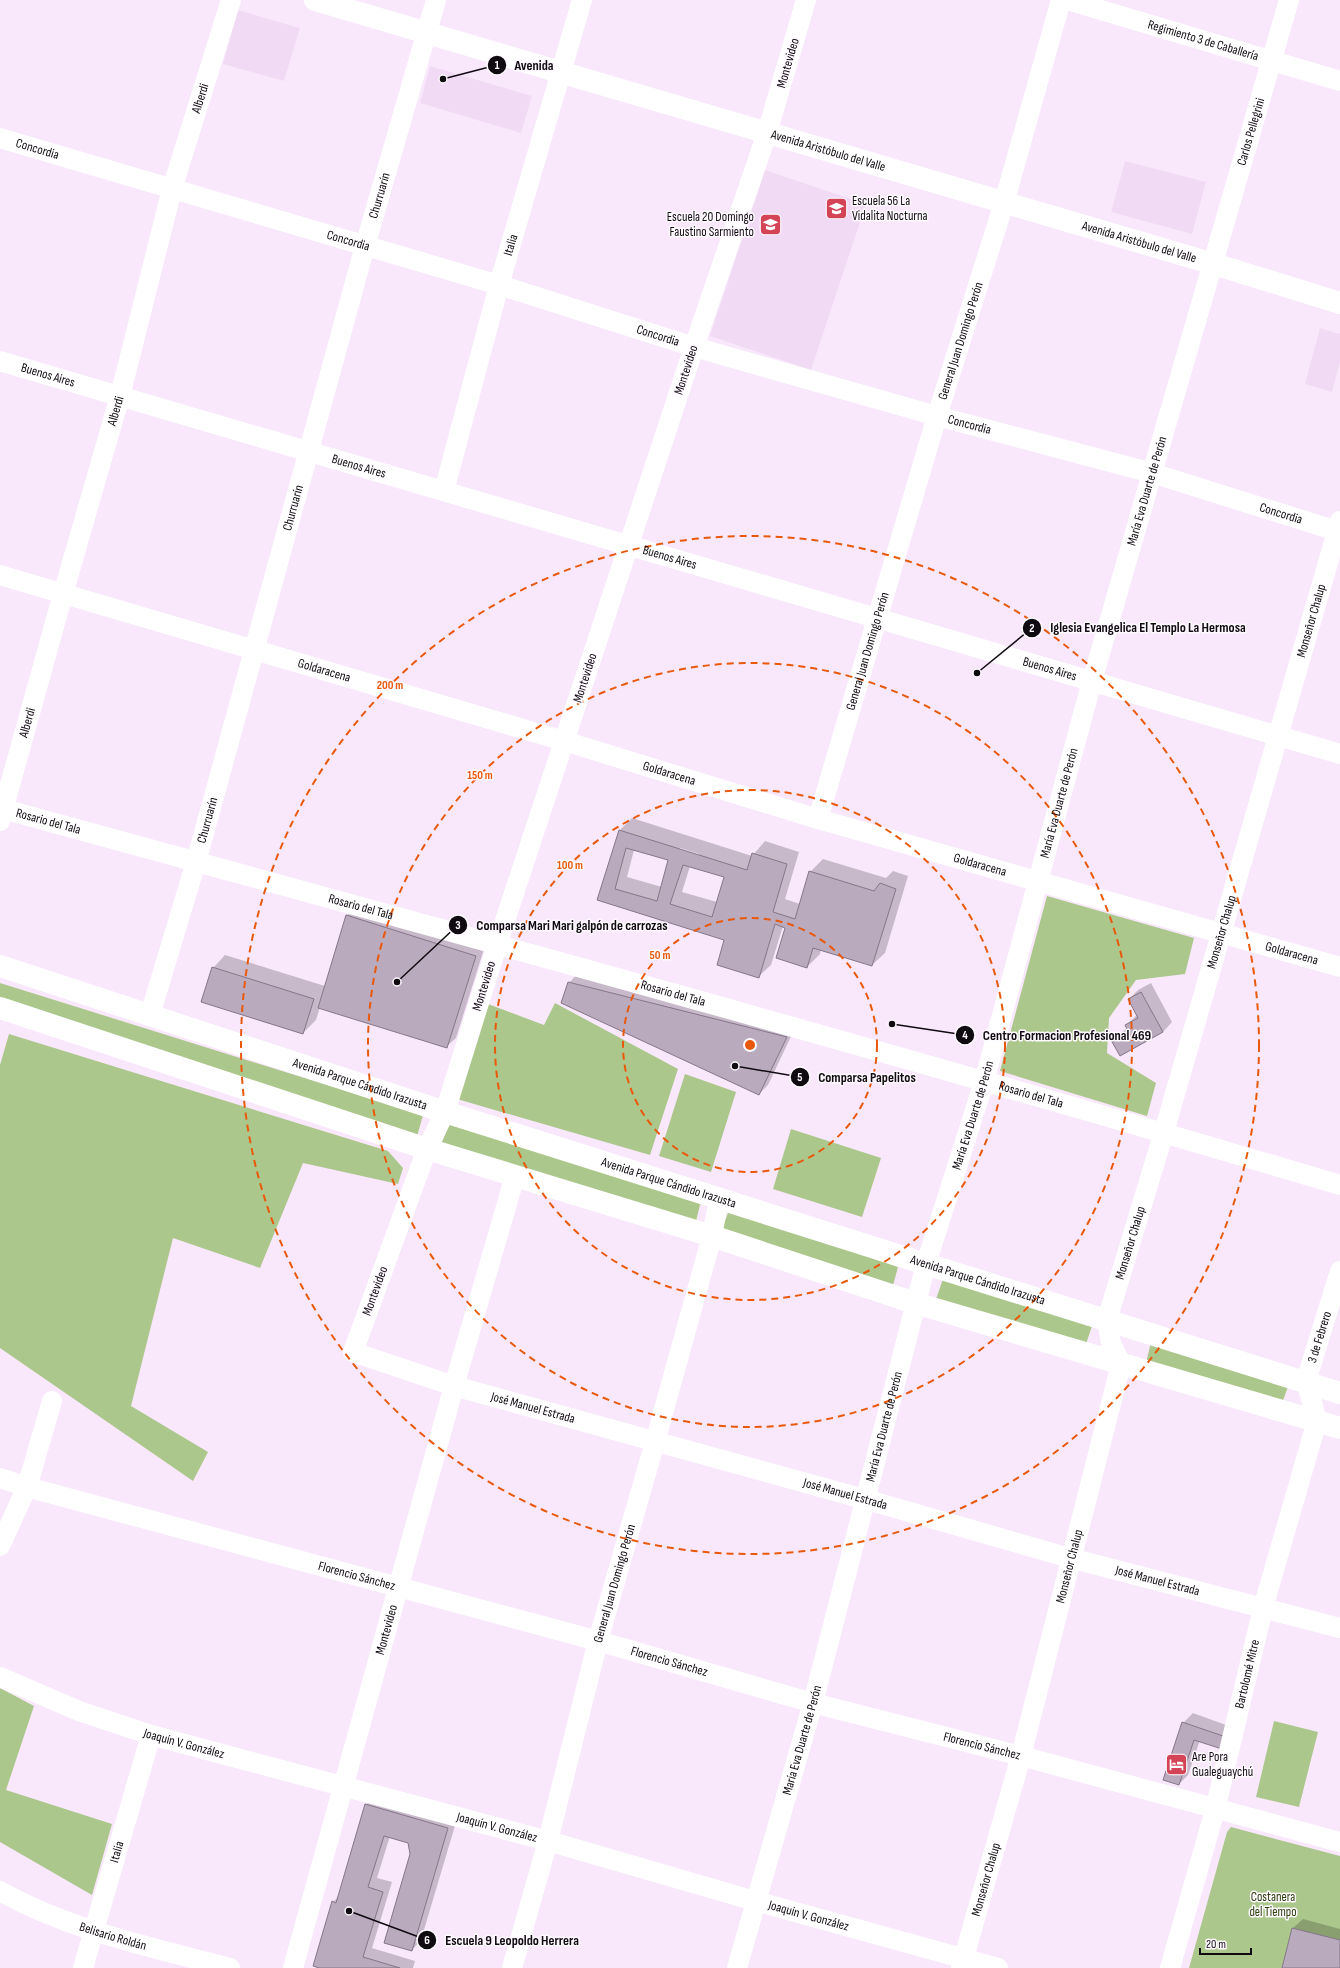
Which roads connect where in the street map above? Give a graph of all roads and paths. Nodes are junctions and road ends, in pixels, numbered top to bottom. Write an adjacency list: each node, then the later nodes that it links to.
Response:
1 (231, 0): 15 (street, Alberdi)
2 (315, 0): 9 (main road, Avenida Aristóbulo del Valle)
3 (436, 0): 9 (street, Churruarín)
4 (582, 0): 11 (street, Italia)
5 (806, 0): 13 (street, Montevideo)
6 (1061, 0): 16 (street, General Juan Domingo Perón)
7 (1066, 0): 10 (street, Regimiento 3 de Caballería)
8 (1289, 0): 10 (street, Carlos Pellegrini)
9 (428, 34): 11 (main road, Avenida Aristóbulo del Valle); 17 (street, Churruarín)
10 (1271, 61): 12 (street, Regimiento 3 de Caballería); 18 (street, Carlos Pellegrini)
11 (560, 72): 13 (main road, Avenida Aristóbulo del Valle); 19 (street, Italia)
12 (1340, 81)
13 (767, 133): 16 (main road, Avenida Aristóbulo del Valle); 21 (street, Montevideo)
14 (0, 138): 15 (street, Concordia)
15 (172, 189): 17 (street, Concordia); 23 (street, Alberdi)
16 (1004, 203): 18 (main road, Avenida Aristóbulo del Valle); 24 (street, General Juan Domingo Perón)
17 (365, 246): 19 (street, Concordia); 25 (street, Churruarín)
18 (1214, 264): 20 (main road, Avenida Aristóbulo del Valle); 26 (street, María Eva Duarte de Perón)
19 (499, 285): 21 (street, Concordia); 27 (street, Italia)
20 (1340, 303)
21 (694, 347): 24 (street, Concordia); 29 (street, Montevideo)
22 (0, 361): 23 (street, Buenos Aires)
23 (120, 396): 25 (street, Buenos Aires); 31 (street, Alberdi)
24 (938, 416): 26 (street, Concordia); 32 (street, General Juan Domingo Perón)
25 (308, 451): 27 (street, Buenos Aires); 33 (street, Churruarín)
26 (1152, 473): 28 (street, Concordia); 34 (street, María Eva Duarte de Perón)
27 (444, 491): 29 (street, Buenos Aires)
28 (1339, 528): 35 (street, Monseñor Chalup)
29 (629, 545): 32 (street, Buenos Aires); 36 (street, Montevideo)
30 (0, 575): 31 (street, Goldaracena)
31 (63, 594): 33 (street, Goldaracena); 38 (street, Alberdi)
32 (878, 618): 34 (street, Buenos Aires); 39 (street, General Juan Domingo Perón)
33 (253, 650): 36 (street, Goldaracena); 40 (street, Churruarín)
34 (1092, 681): 35 (street, Buenos Aires); 41 (street, María Eva Duarte de Perón)
35 (1278, 736): 37 (street, Buenos Aires); 42 (street, Monseñor Chalup)
36 (564, 741): 39 (street, Goldaracena); 43 (street, Montevideo)
37 (1340, 754)
38 (2, 815): 40 (street, Rosario del Tala)
39 (818, 819): 41 (street, Goldaracena)
40 (196, 862): 43 (street, Rosario del Tala); 47 (street, Churruarín)
41 (1038, 882): 42 (street, Goldaracena); 48 (street, María Eva Duarte de Perón)
42 (1222, 935): 45 (street, Goldaracena); 50 (street, Monseñor Chalup)
43 (497, 945): 48 (street, Rosario del Tala); 49 (street, Montevideo)
44 (0, 966): 47 (main road, Avenida Parque Cándido Irazusta)
45 (1340, 967)
46 (0, 1008): 51 (main road)
47 (150, 1016): 49 (main road, Avenida Parque Cándido Irazusta)
48 (984, 1082): 50 (street, Rosario del Tala); 56 (street, María Eva Duarte de Perón)
49 (444, 1112): 51 (street, Montevideo); 54 (main road, Avenida Parque Cándido Irazusta)
50 (1164, 1132): 53 (street, Rosario del Tala); 59 (street, Monseñor Chalup)
51 (427, 1149): 52 (main road); 60 (street, Montevideo)
52 (515, 1176): 55 (main road); 63 (street, Montevideo)
53 (1340, 1185)
54 (719, 1199): 55 (street, General Juan Domingo Perón); 56 (main road, Avenida Parque Cándido Irazusta)
55 (712, 1236): 58 (main road); 68 (street, General Juan Domingo Perón)
56 (926, 1264): 58 (street, María Eva Duarte de Perón); 59 (main road, Avenida Parque Cándido Irazusta)
57 (1340, 1271): 62 (street, 3 de Febrero)
58 (915, 1303): 61 (main road); 71 (street, María Eva Duarte de Perón)
59 (1107, 1320): 61 (street, Monseñor Chalup); 62 (main road, Avenida Parque Cándido Irazusta)
60 (353, 1352): 63 (street, José Manuel Estrada)
61 (1121, 1364): 66 (main road); 73 (street, Monseñor Chalup)
62 (1306, 1381): 64 (main road, Avenida Parque Cándido Irazusta); 66 (street)
63 (454, 1386): 68 (street, José Manuel Estrada); 74 (street, Montevideo)
64 (1340, 1393)
65 (52, 1401): 70 (street)
66 (1317, 1421): 67 (main road); 75 (street, Bartolomé Mitre)
67 (1340, 1428)
68 (655, 1442): 71 (street, José Manuel Estrada); 77 (street, General Juan Domingo Perón)
69 (0, 1478): 70 (street, Florencio Sánchez)
70 (28, 1487): 72 (street); 74 (street, Florencio Sánchez)
71 (864, 1499): 73 (street, José Manuel Estrada); 79 (street, María Eva Duarte de Perón)
72 (0, 1546)
73 (1070, 1558): 75 (street, José Manuel Estrada); 81 (street, Monseñor Chalup)
74 (398, 1588): 77 (street, Florencio Sánchez); 82 (street, Montevideo)
75 (1264, 1608): 76 (street, José Manuel Estrada); 83 (street, Bartolomé Mitre)
76 (1340, 1628)
77 (598, 1642): 79 (street, Florencio Sánchez); 84 (street, General Juan Domingo Perón)
78 (0, 1677): 80 (street, Joaquín V. González)
79 (813, 1703): 81 (street, Florencio Sánchez); 87 (street, María Eva Duarte de Perón)
80 (151, 1735): 82 (street, Joaquín V. González); 88 (street, Italia)
81 (1021, 1756): 83 (street, Florencio Sánchez); 89 (street, Monseñor Chalup)
82 (342, 1786): 84 (street, Joaquín V. González); 92 (street, Montevideo)
83 (1215, 1810): 85 (street, Florencio Sánchez); 96 (street, Bartolomé Mitre)
84 (548, 1841): 87 (street, Joaquín V. González); 93 (street, General Juan Domingo Perón)
85 (1340, 1842)
86 (0, 1891): 88 (street, Belisario Roldán)
87 (755, 1901): 89 (street, Joaquín V. González); 94 (street, María Eva Duarte de Perón)
88 (93, 1932): 90 (street, Italia); 91 (street, Belisario Roldán)
89 (963, 1963): 95 (street, Joaquín V. González)
90 (83, 1968)
91 (230, 1968)
92 (293, 1968)
93 (512, 1968)
94 (737, 1968)
95 (998, 1968)
96 (1170, 1968)

